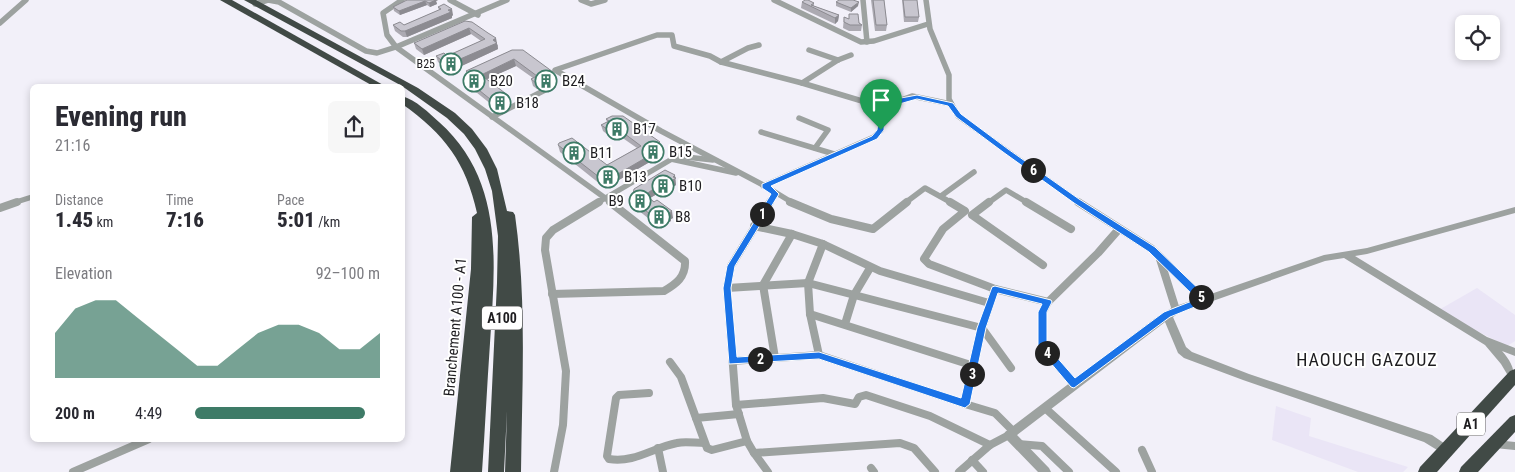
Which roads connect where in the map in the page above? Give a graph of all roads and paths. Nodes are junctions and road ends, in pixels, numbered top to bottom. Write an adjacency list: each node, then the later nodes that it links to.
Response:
1 (26, 0): 15 (street)
2 (225, 0): 25 (highway)
3 (274, 0): 13 (street); 19 (street)
4 (402, 0): 19 (street)
5 (450, 0): 14 (street)
6 (507, 0): 14 (street)
7 (513, 0): 14 (street)
8 (581, 0): 9 (street)
9 (605, 0)
10 (774, 0): 17 (street)
11 (862, 0): 17 (street)
12 (926, 0): 16 (street)
13 (252, 2): 26 (highway, A100 / A100)
14 (478, 15): 19 (street)
15 (0, 23)
16 (928, 24): 17 (street); 30 (street)
17 (867, 42)
18 (759, 45): 23 (street)
19 (398, 48): 32 (street)
20 (809, 50): 22 (street)
21 (850, 55): 22 (street)
22 (838, 60): 24 (street)
23 (721, 62): 24 (street); 38 (street)
24 (802, 82): 31 (street)
25 (376, 84)
26 (400, 84)
27 (553, 86): 32 (street)
28 (405, 87): 39 (highway, A100 / A100)
29 (405, 101): 42 (highway, A100 / A100)
30 (951, 104): 31 (street); 53 (street)
31 (882, 107): 36 (street)
32 (492, 117): 47 (street)
33 (799, 118): 35 (street)
34 (761, 132): 35 (street)
35 (815, 148): 36 (street)
36 (834, 154): 43 (street)
37 (671, 159): 38 (street); 41 (street); 47 (street)
38 (716, 160): 41 (street)
39 (490, 165): 102 (highway); 106 (highway, A100 / A100)
40 (974, 172): 45 (street)
41 (737, 173): 43 (street)
42 (477, 185): 104 (highway, Branchement A100 - A1); 105 (highway, A100 / A100)
43 (765, 186): 44 (street)
44 (775, 194): 45 (street); 51 (street)
45 (941, 196): 50 (street)
46 (30, 198): 48 (street)
47 (605, 198): 64 (street); 64 (street)
48 (0, 208)
49 (1515, 210): 56 (street)
50 (968, 213): 52 (street); 58 (street); 63 (street)
51 (754, 226): 54 (street); 62 (street)
52 (1072, 229)
53 (1119, 229): 57 (street); 67 (street)
54 (792, 234): 55 (street); 61 (street)
55 (823, 244): 59 (street); 60 (street)
56 (1344, 254): 66 (street); 73 (street)
57 (1159, 256): 66 (street); 69 (street)
58 (1043, 265)
59 (870, 268): 65 (street); 68 (street)
60 (808, 284): 61 (street); 65 (street); 70 (street)
61 (763, 285): 62 (street); 76 (street)
62 (727, 288): 77 (street)
63 (995, 289): 67 (street); 68 (street)
64 (552, 294): 107 (street)
65 (854, 295): 71 (street); 72 (street)
66 (1204, 300): 69 (street)
67 (1048, 302): 82 (street)
68 (989, 303): 72 (street)
69 (1172, 313): 82 (street); 99 (street)
70 (810, 314): 71 (street); 75 (street)
71 (845, 324): 79 (street)
72 (982, 328): 79 (street); 80 (street)
73 (1484, 340): 74 (street); 81 (street)
74 (1515, 352)
75 (819, 355): 76 (street); 84 (street)
76 (775, 358): 77 (street)
77 (732, 361): 86 (street)
78 (670, 362): 87 (street)
79 (974, 366): 84 (street)
80 (1011, 368)
81 (1514, 376): 99 (highway, A1)
82 (1074, 384): 85 (street)
83 (648, 393): 97 (street)
84 (965, 404): 89 (street)
85 (1045, 408): 89 (street); 115 (street)
86 (737, 410): 87 (street); 90 (street); 95 (street)
87 (696, 418): 92 (street)
88 (1515, 422): 94 (highway, A1)
89 (1011, 433): 93 (street); 95 (street)
90 (747, 441): 92 (street); 100 (street)
91 (142, 442): 103 (street)
92 (704, 443): 97 (street)
93 (1018, 444): 113 (street); 114 (street)
94 (1494, 444): 96 (street); 118 (highway, A1)
95 (990, 445): 101 (street)
96 (1515, 446)
97 (658, 448): 108 (street)
98 (1142, 450): 116 (street)
99 (1448, 451): 117 (highway, A1)
100 (754, 453): 109 (street); 110 (street)
101 (972, 460): 111 (street); 112 (street)
102 (513, 470)
103 (74, 472)
104 (458, 472)
105 (474, 472)
106 (496, 472)
107 (554, 472)
108 (663, 472)
109 (768, 472)
110 (935, 472)
111 (959, 472)
112 (983, 472)
113 (1046, 472)
114 (1069, 472)
115 (1116, 472)
116 (1152, 472)
117 (1426, 472)
118 (1466, 472)

